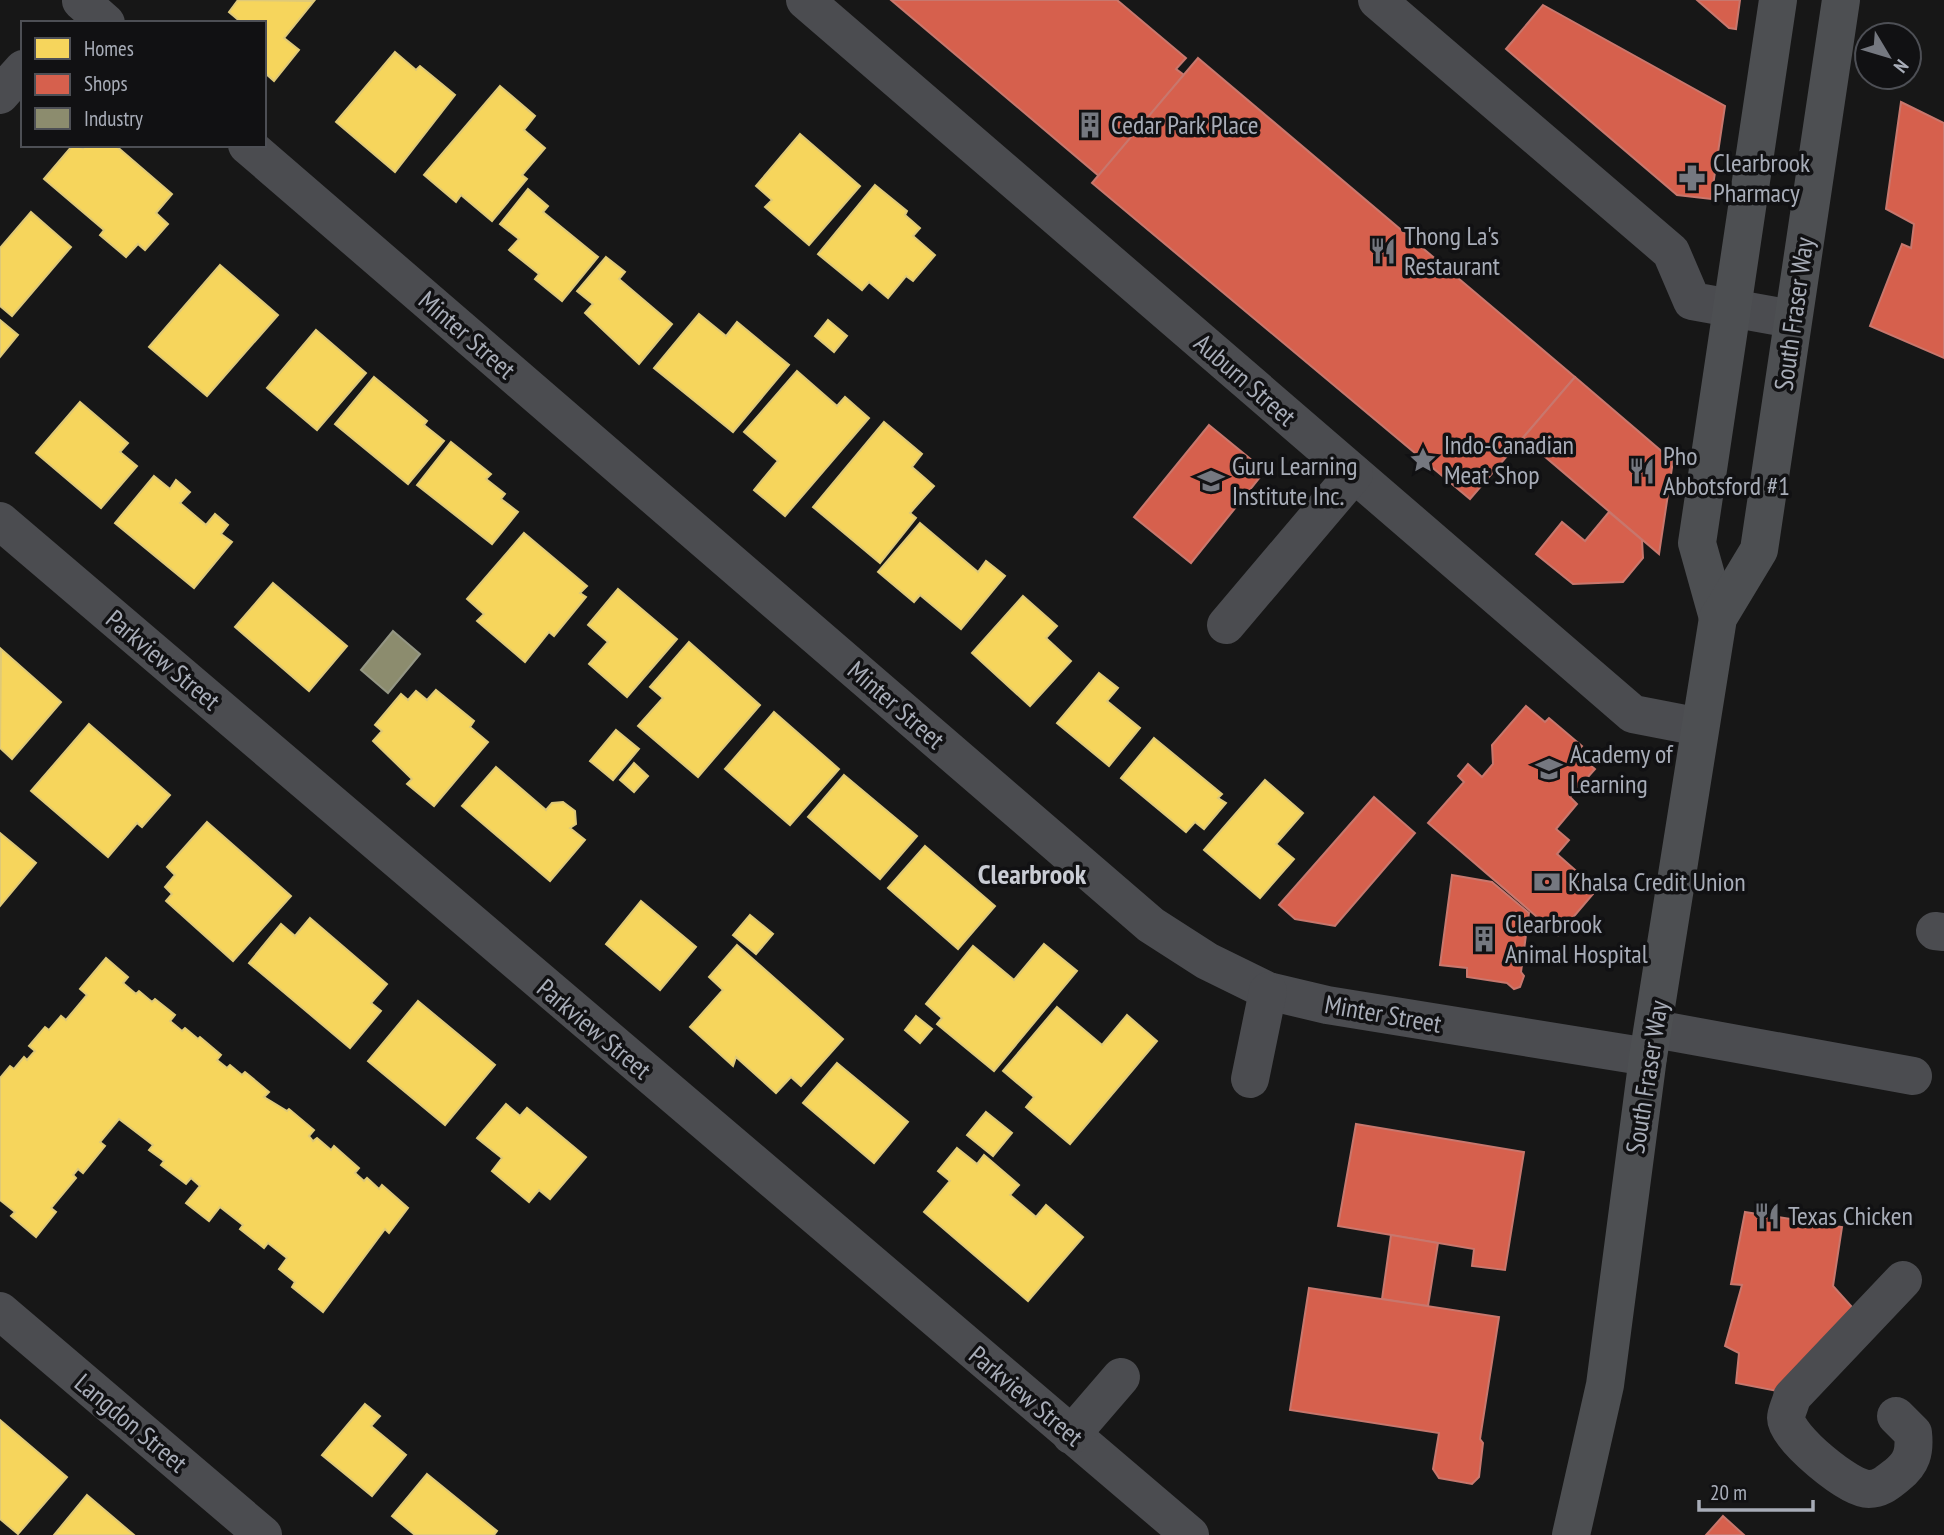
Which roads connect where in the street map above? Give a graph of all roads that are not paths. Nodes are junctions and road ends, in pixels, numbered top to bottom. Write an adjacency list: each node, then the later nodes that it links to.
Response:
1 (805, 0): 8 (street, Auburn Street)
2 (1377, 0): 6 (street)
3 (1778, 0): 6 (main road, South Fraser Way)
4 (1841, 0): 7 (main road, South Fraser Way)
5 (249, 147): 13 (street, Minter Street)
6 (1734, 309): 7 (street); 10 (main road, South Fraser Way)
7 (1792, 319): 10 (main road, South Fraser Way)
8 (1354, 474): 11 (street); 12 (street, Auburn Street)
9 (6, 537): 21 (street, Parkview Street)
10 (1718, 618): 12 (main road, South Fraser Way)
11 (1226, 625)
12 (1700, 727): 14 (main road, South Fraser Way)
13 (1268, 991): 14 (street, Minter Street); 16 (street)
14 (1651, 1043): 15 (street, Minter Street); 24 (main road, South Fraser Way)
15 (1913, 1076)
16 (1250, 1079)
17 (1903, 1280): 20 (street)
18 (0, 1311): 22 (street, Langdon Street)
19 (1121, 1377): 21 (street)
20 (1896, 1416)
21 (1071, 1435): 23 (street, Parkview Street)
22 (263, 1535)
23 (1190, 1535)
24 (1571, 1535)

